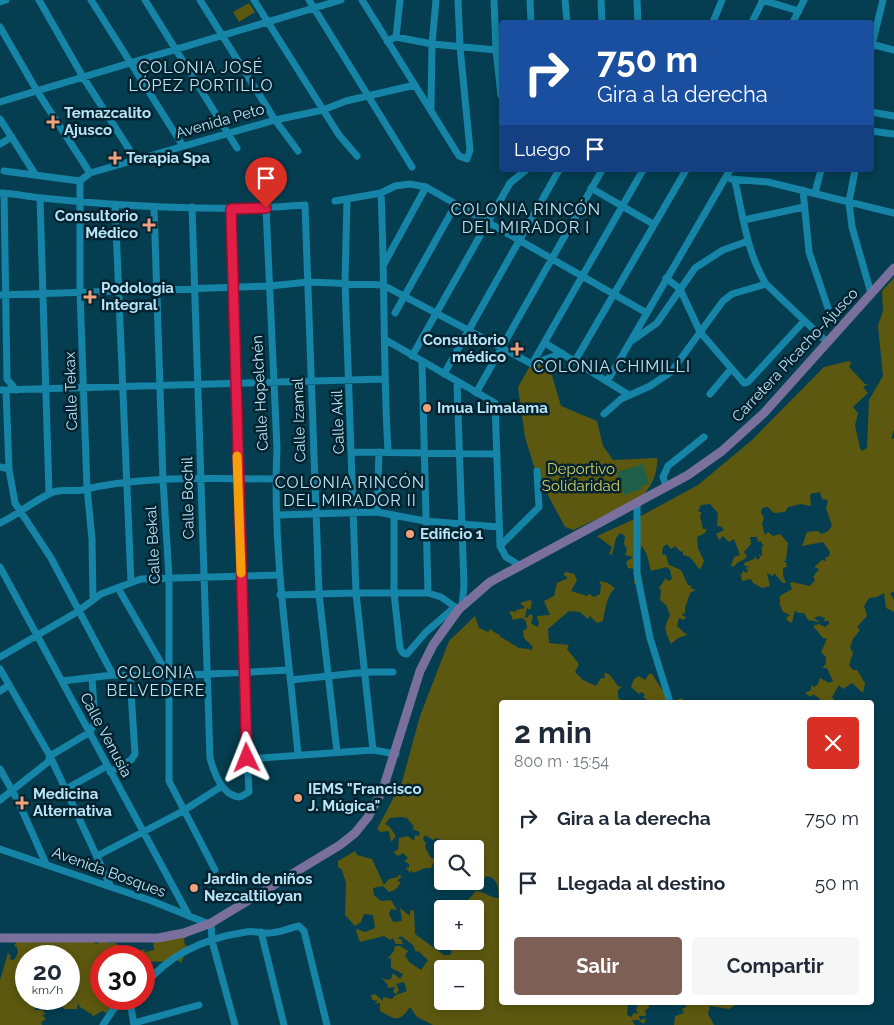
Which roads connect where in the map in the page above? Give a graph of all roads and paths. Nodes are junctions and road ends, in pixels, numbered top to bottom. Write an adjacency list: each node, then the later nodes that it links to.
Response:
1 (6, 0): 22 (street)
2 (39, 0): 45 (street)
3 (91, 0): 44 (street)
4 (145, 0): 41 (street)
5 (200, 0): 34 (street)
6 (254, 0): 32 (street)
7 (309, 0): 23 (street)
8 (341, 0): 23 (street)
9 (362, 0): 37 (street)
10 (400, 0): 35 (street)
11 (436, 0): 38 (street)
12 (458, 0): 40 (street)
13 (494, 0): 42 (street)
14 (530, 0): 25 (street)
15 (565, 0): 26 (street)
16 (601, 0): 27 (street)
17 (637, 0): 28 (street)
18 (722, 0): 29 (street)
19 (763, 0): 24 (street); 30 (street)
20 (804, 0): 24 (street)
21 (883, 0): 36 (street)
22 (0, 2)
23 (314, 9): 32 (street); 49 (street)
24 (799, 11): 31 (street)
25 (531, 20)
26 (566, 20)
27 (602, 20)
28 (638, 20)
29 (714, 20)
30 (753, 20)
31 (794, 20)
32 (268, 23): 34 (street); 51 (street)
33 (0, 27): 48 (street)
34 (222, 37): 41 (street); 56 (street)
35 (396, 37): 37 (street); 38 (street)
36 (874, 38)
37 (388, 41): 47 (street)
38 (432, 44): 40 (street); 52 (street)
39 (874, 46): 43 (street)
40 (460, 47): 42 (street); 52 (street)
41 (176, 49): 44 (street); 58 (street)
42 (496, 50): 46 (street)
43 (894, 50)
44 (131, 64): 45 (street); 62 (street)
45 (83, 77): 48 (street); 66 (street)
46 (499, 77)
47 (415, 85): 49 (street, Avenida Peto); 52 (street)
48 (36, 91): 50 (street); 76 (street)
49 (369, 95): 51 (street, Avenida Peto); 67 (street)
50 (0, 102)
51 (323, 110): 56 (street, Avenida Peto); 65 (street)
52 (431, 111)
53 (874, 113): 54 (street)
54 (894, 116)
55 (0, 119): 60 (street)
56 (275, 120): 58 (street, Avenida Peto); 64 (street)
57 (874, 131): 59 (street)
58 (227, 134): 62 (street, Avenida Peto); 63 (street)
59 (894, 134)
60 (12, 137): 61 (street); 78 (street)
61 (0, 144)
62 (183, 146): 66 (street, Avenida Peto)
63 (237, 148)
64 (298, 151)
65 (357, 156)
66 (136, 160): 76 (street, Avenida Peto)
67 (412, 166)
68 (4, 171): 78 (street)
69 (524, 172): 102 (street)
70 (558, 172): 104 (street)
71 (601, 172): 82 (street)
72 (642, 172): 95 (street)
73 (685, 172): 103 (street)
74 (820, 172): 86 (street)
75 (855, 172): 91 (street)
76 (90, 173): 80 (street, Avenida Peto)
77 (728, 173): 79 (street); 110 (street)
78 (35, 174): 80 (street)
79 (735, 181): 83 (street); 101 (street)
80 (80, 182): 89 (street, Calle Tekax)
81 (426, 187): 85 (street); 93 (street); 107 (street)
82 (592, 188): 95 (street); 106 (street)
83 (803, 190): 86 (street); 97 (street)
84 (2, 193): 87 (street); 124 (street)
85 (381, 193): 88 (street); 107 (street)
86 (815, 193): 91 (street)
87 (40, 198): 89 (street); 122 (street)
88 (347, 200): 90 (street); 112 (street, Calle Akil)
89 (80, 201): 92 (street); 121 (street, Calle Tekax)
90 (335, 201)
91 (850, 202): 100 (street); 123 (street)
92 (116, 204): 94 (street); 120 (street)
93 (456, 204): 102 (street); 125 (street)
94 (154, 206): 96 (street); 118 (street, Calle Bekal)
95 (623, 206): 103 (street); 109 (street)
96 (192, 207): 99 (street); 117 (street, Calle Bochil)
97 (804, 207): 101 (street); 127 (street)
98 (266, 208): 99 (street); 111 (street, Calle Izamal); 115 (street, Calle Hopelchén)
99 (231, 209): 116 (street)
100 (894, 213)
101 (744, 220): 105 (street)
102 (489, 223): 104 (street); 128 (street)
103 (653, 224): 126 (street)
104 (520, 239): 106 (street); 132 (street)
105 (748, 241): 113 (street); 119 (street)
106 (552, 258): 109 (street); 138 (street)
107 (384, 264): 114 (street)
108 (894, 268): 123 (main road, Carretera Picacho-Ajusco)
109 (583, 276): 126 (street); 137 (street)
110 (666, 278): 119 (street); 129 (street)
111 (308, 282): 112 (street); 115 (street); 147 (street, Calle Izamal)
112 (346, 282): 114 (street); 148 (street, Calle Akil)
113 (766, 284): 131 (street); 133 (street)
114 (383, 285): 125 (street); 134 (street)
115 (270, 286): 116 (street); 150 (street, Calle Hopelchén)
116 (232, 287): 117 (street); 152 (street)
117 (195, 288): 118 (street); 153 (street, Calle Bochil)
118 (156, 289): 120 (street); 154 (street, Calle Bekal)
119 (680, 289): 133 (street); 135 (street)
120 (118, 290): 121 (street); 155 (street)
121 (80, 292): 122 (street); 156 (street, Calle Tekax)
122 (42, 293): 124 (street); 159 (street)
123 (871, 293): 136 (main road, Carretera Picacho-Ajusco)
124 (2, 295): 158 (street)
125 (404, 295): 128 (street); 130 (street)
126 (614, 295): 129 (street); 141 (street)
127 (828, 311)
128 (438, 312): 132 (street); 140 (street)
129 (645, 312): 135 (street)
130 (395, 313)
131 (804, 321): 136 (street); 144 (street)
132 (469, 329): 138 (street); 145 (street)
133 (700, 332): 144 (street); 162 (street)
134 (386, 340): 140 (street); 146 (street)
135 (632, 340): 149 (street)
136 (827, 342): 179 (main road, Carretera Picacho-Ajusco)
137 (545, 343): 139 (street); 143 (street)
138 (500, 346): 143 (street); 160 (street)
139 (562, 353): 141 (street); 143 (street)
140 (412, 356): 142 (street)
141 (575, 361): 149 (street)
142 (422, 362): 145 (street); 168 (street)
143 (532, 364)
144 (731, 369): 161 (street)
145 (444, 374): 151 (street)
146 (384, 379): 148 (street); 167 (street)
147 (312, 380): 148 (street); 150 (street); 185 (street, Calle Izamal)
148 (350, 380): 165 (street, Calle Akil)
149 (608, 380): 162 (street)
150 (273, 382): 152 (street); 175 (street, Calle Hopelchén)
151 (457, 382): 160 (street); 169 (street)
152 (236, 383): 153 (street); 174 (street)
153 (197, 384): 154 (street); 177 (street, Calle Bochil)
154 (160, 385): 155 (street); 176 (street, Calle Bekal)
155 (122, 387): 156 (street); 178 (street)
156 (84, 389): 159 (street); 180 (street, Calle Tekax)
157 (3, 390): 158 (street); 172 (street)
158 (16, 390): 159 (street)
159 (46, 390): 181 (street)
160 (476, 392): 170 (street)
161 (710, 394)
162 (629, 395): 163 (street)
163 (604, 414)
164 (704, 437): 179 (street)
165 (353, 452): 166 (street); 186 (street, Calle Akil)
166 (379, 452): 167 (street); 184 (street)
167 (388, 452): 168 (street)
168 (424, 452): 169 (street); 189 (street)
169 (460, 453): 170 (street); 191 (street)
170 (497, 454): 192 (street)
171 (0, 467): 172 (street)
172 (9, 469): 183 (street)
173 (537, 471): 193 (street)
174 (238, 478): 175 (street); 177 (street); 196 (street)
175 (276, 478): 187 (street, Calle Hopelchén)
176 (163, 480): 177 (street); 178 (street); 198 (street, Calle Bekal)
177 (202, 480): 199 (street, Calle Bochil)
178 (126, 482): 180 (street); 200 (street)
179 (666, 486): 182 (main road, Carretera Picacho-Ajusco)
180 (86, 488): 181 (street); 209 (street, Calle Tekax)
181 (49, 494): 183 (street)
182 (637, 502): 194 (main road, Carretera Picacho-Ajusco); 229 (street)
183 (21, 512): 190 (street); 211 (street)
184 (377, 512): 186 (street); 188 (street)
185 (316, 514): 186 (street); 187 (street); 207 (street, Calle Izamal)
186 (354, 514): 203 (street, Calle Akil)
187 (278, 515): 197 (street, Calle Hopelchén)
188 (394, 516): 189 (street); 204 (street)
189 (425, 521): 191 (street); 205 (street)
190 (0, 523)
191 (462, 524): 192 (street); 201 (street)
192 (499, 527): 193 (street)
193 (500, 546): 194 (street)
194 (519, 565): 206 (main road, Carretera Picacho-Ajusco)
195 (0, 567): 212 (street, Calle Venusia)
196 (241, 574): 197 (street); 199 (street); 216 (street)
197 (279, 575): 208 (street, Calle Hopelchén)
198 (169, 577): 199 (street); 200 (street); 222 (street, Calle Bekal)
199 (203, 577): 219 (street, Calle Bochil)
200 (131, 582): 202 (street)
201 (464, 585): 206 (street); 210 (street)
202 (118, 588): 209 (street); 222 (street)
203 (356, 593): 204 (street); 207 (street); 217 (street, Calle Akil)
204 (394, 593): 205 (street); 210 (street)
205 (428, 593): 210 (street)
206 (475, 593): 210 (main road, Carretera Picacho-Ajusco)
207 (319, 594): 208 (street); 223 (street, Calle Izamal)
208 (280, 596): 215 (street, Calle Hopelchén)
209 (93, 600): 211 (street)
210 (458, 607): 233 (main road, Carretera Picacho-Ajusco)
211 (78, 612): 212 (street); 220 (street)
212 (37, 635): 213 (street); 226 (street, Calle Venusia)
213 (0, 657)
214 (0, 669): 227 (street)
215 (289, 670): 216 (street); 225 (street, Calle Hopelchén)
216 (243, 672): 219 (street); 236 (street)
217 (366, 672): 218 (street); 223 (street); 231 (street, Calle Akil)
218 (393, 672)
219 (208, 673): 222 (street); 239 (street, Calle Bochil)
220 (113, 676): 221 (street); 224 (street)
221 (130, 676): 222 (street); 237 (street)
222 (168, 676): 243 (street, Calle Bekal)
223 (329, 676): 225 (street); 232 (street, Calle Izamal)
224 (92, 678): 226 (street); 230 (street)
225 (291, 680): 234 (street, Calle Hopelchén)
226 (62, 681): 230 (street, Calle Venusia)
227 (8, 685): 228 (street); 235 (street)
228 (0, 691)
229 (669, 700)
230 (90, 732): 235 (street); 237 (street, Calle Venusia)
231 (373, 750): 232 (street); 233 (street)
232 (337, 752): 234 (street)
233 (396, 754): 251 (main road, Carretera Picacho-Ajusco)
234 (298, 755): 236 (street)
235 (50, 756): 240 (street); 241 (street)
236 (247, 758): 239 (street)
237 (109, 769): 240 (street); 244 (street, Calle Venusia)
238 (0, 770): 241 (street)
239 (222, 786): 243 (street)
240 (66, 789): 246 (street)
241 (12, 791): 242 (street); 247 (street)
242 (0, 800)
243 (183, 810): 244 (street); 248 (street, Calle Bekal)
244 (142, 832): 246 (street); 250 (street, Calle Venusia)
245 (0, 849): 247 (street, Avenida Bosques)
246 (97, 856): 249 (street)
247 (46, 864): 249 (street, Avenida Bosques)
248 (215, 870)
249 (111, 887): 250 (street, Avenida Bosques)
250 (189, 916): 251 (street, Avenida Bosques)
251 (210, 923): 253 (main road, Carretera Picacho-Ajusco); 254 (street)
252 (261, 932): 254 (street); 262 (street); 263 (street)
253 (0, 938)
254 (212, 940): 255 (street); 261 (street)
255 (155, 973)
256 (199, 1006): 259 (street)
257 (113, 1010): 260 (street)
258 (131, 1010): 259 (street)
259 (134, 1024)
260 (104, 1025)
261 (235, 1025)
262 (284, 1025)
263 (327, 1025)

